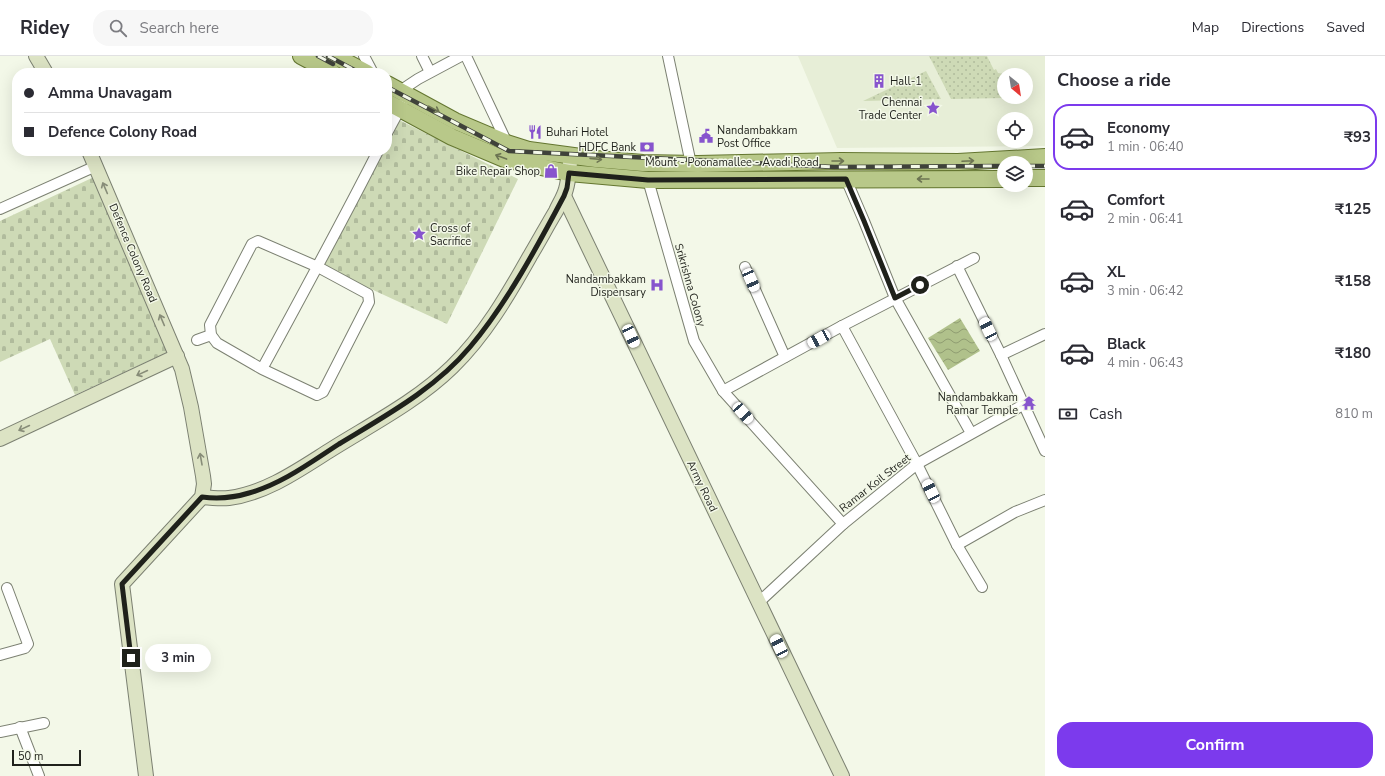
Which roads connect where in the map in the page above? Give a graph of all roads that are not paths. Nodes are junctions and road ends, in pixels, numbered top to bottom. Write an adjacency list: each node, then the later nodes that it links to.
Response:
1 (36, 56): 9 (main road)
2 (301, 56): 10 (main road)
3 (335, 56): 11 (main road)
4 (364, 56): 12 (street)
5 (422, 56): 13 (street)
6 (461, 56): 13 (street)
7 (466, 56): 16 (street)
8 (668, 56): 22 (street)
9 (43, 68)
10 (324, 68)
11 (358, 68)
12 (370, 68)
13 (430, 72): 14 (street)
14 (397, 96): 15 (street); 16 (main road, Mount - Poonamallee - Avadi Road, one-way to 16); 24 (main road, Mount - Poonamallee - Avadi Road, one-way to 14)
15 (392, 114)
16 (507, 143): 19 (main road, Mount - Poonamallee - Avadi Road)
17 (91, 156): 23 (main road, Defence Colony Road)
18 (375, 156): 35 (street)
19 (571, 156): 22 (main road, Mount - Poonamallee - Avadi Road, one-way to 22); 24 (main road)
20 (1045, 157): 21 (main road, Mount - Poonamallee - Avadi Road, one-way to 20)
21 (721, 163): 22 (main road, Mount - Poonamallee - Avadi Road); 30 (main road)
22 (691, 164)
23 (96, 166): 32 (street); 43 (main road, Defence Colony Road, one-way to 23)
24 (569, 173): 29 (main road, Mount - Poonamallee - Avadi Road); 31 (main road)
25 (997, 178): 28 (main road, Mount - Poonamallee - Avadi Road, one-way to 28)
26 (1033, 178): 27 (main road)
27 (1045, 178)
28 (846, 179): 30 (main road, Mount - Poonamallee - Avadi Road); 37 (street)
29 (648, 180): 30 (main road, Mount - Poonamallee - Avadi Road); 46 (street, Srikrishna Colony)
30 (721, 180)
31 (564, 196): 52 (main road); 58 (main road, Army Road)
32 (0, 209)
33 (974, 258): 34 (street)
34 (957, 266): 37 (street); 42 (street)
35 (318, 267): 40 (street); 45 (street); 45 (street)
36 (745, 268): 44 (street)
37 (895, 298): 38 (street); 48 (street)
38 (842, 326): 44 (street); 51 (street)
39 (1045, 334): 42 (street)
40 (211, 335): 41 (street); 45 (street)
41 (197, 340)
42 (1001, 355): 47 (street)
43 (177, 356): 49 (main road, one-way to 49); 52 (main road, Defence Colony Road, one-way to 43)
44 (785, 358): 46 (street)
45 (262, 369)
46 (723, 390): 54 (street, Srikrishna Colony)
47 (1023, 405): 48 (street, Ramar Koil Street); 50 (street)
48 (971, 433): 51 (street, Ramar Koil Street)
49 (0, 439)
50 (1045, 449)
51 (917, 464): 54 (street, Ramar Koil Street); 55 (street)
52 (202, 497): 64 (main road)
53 (1045, 500): 55 (street)
54 (843, 524): 58 (street, Ramar Koil Street)
55 (958, 545): 56 (street)
56 (982, 587)
57 (7, 588): 59 (street)
58 (758, 603): 65 (main road, Army Road)
59 (0, 655)
60 (44, 723): 61 (street)
61 (20, 727): 62 (street); 63 (street)
62 (0, 732)
63 (39, 776)
64 (146, 776)
65 (842, 776)

